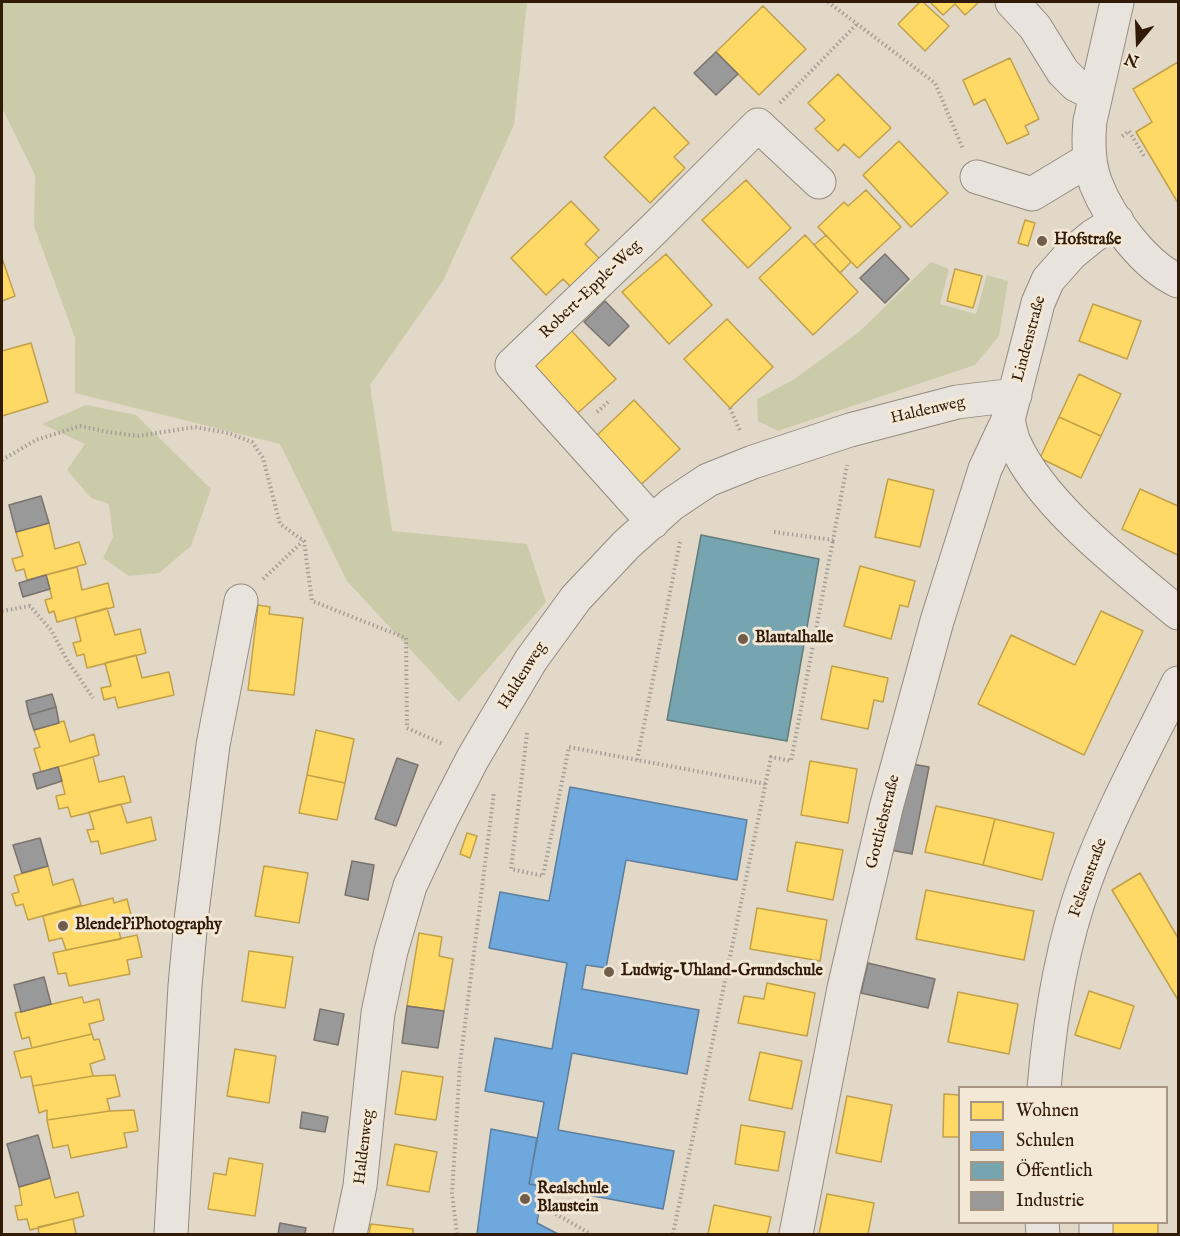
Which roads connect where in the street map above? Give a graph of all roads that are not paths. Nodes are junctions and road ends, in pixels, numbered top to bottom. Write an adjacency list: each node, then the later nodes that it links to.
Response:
1 (1012, 2): 3 (street)
2 (1117, 2): 3 (street)
3 (1095, 94): 4 (street)
4 (1090, 159): 6 (street); 7 (street)
5 (819, 182): 10 (street, Robert-Epple-Weg)
6 (984, 184)
7 (1117, 221): 8 (street); 9 (street, Lindenstraße)
8 (1179, 281)
9 (1012, 407): 10 (street, Haldenweg); 12 (street); 17 (street, Gottliebstraße)
10 (653, 522): 16 (street, Haldenweg)
11 (241, 601): 15 (street)
12 (1179, 613)
13 (1179, 683): 14 (street, Felsenstraße)
14 (1044, 1086)
15 (171, 1234)
16 (350, 1234)
17 (796, 1234)

